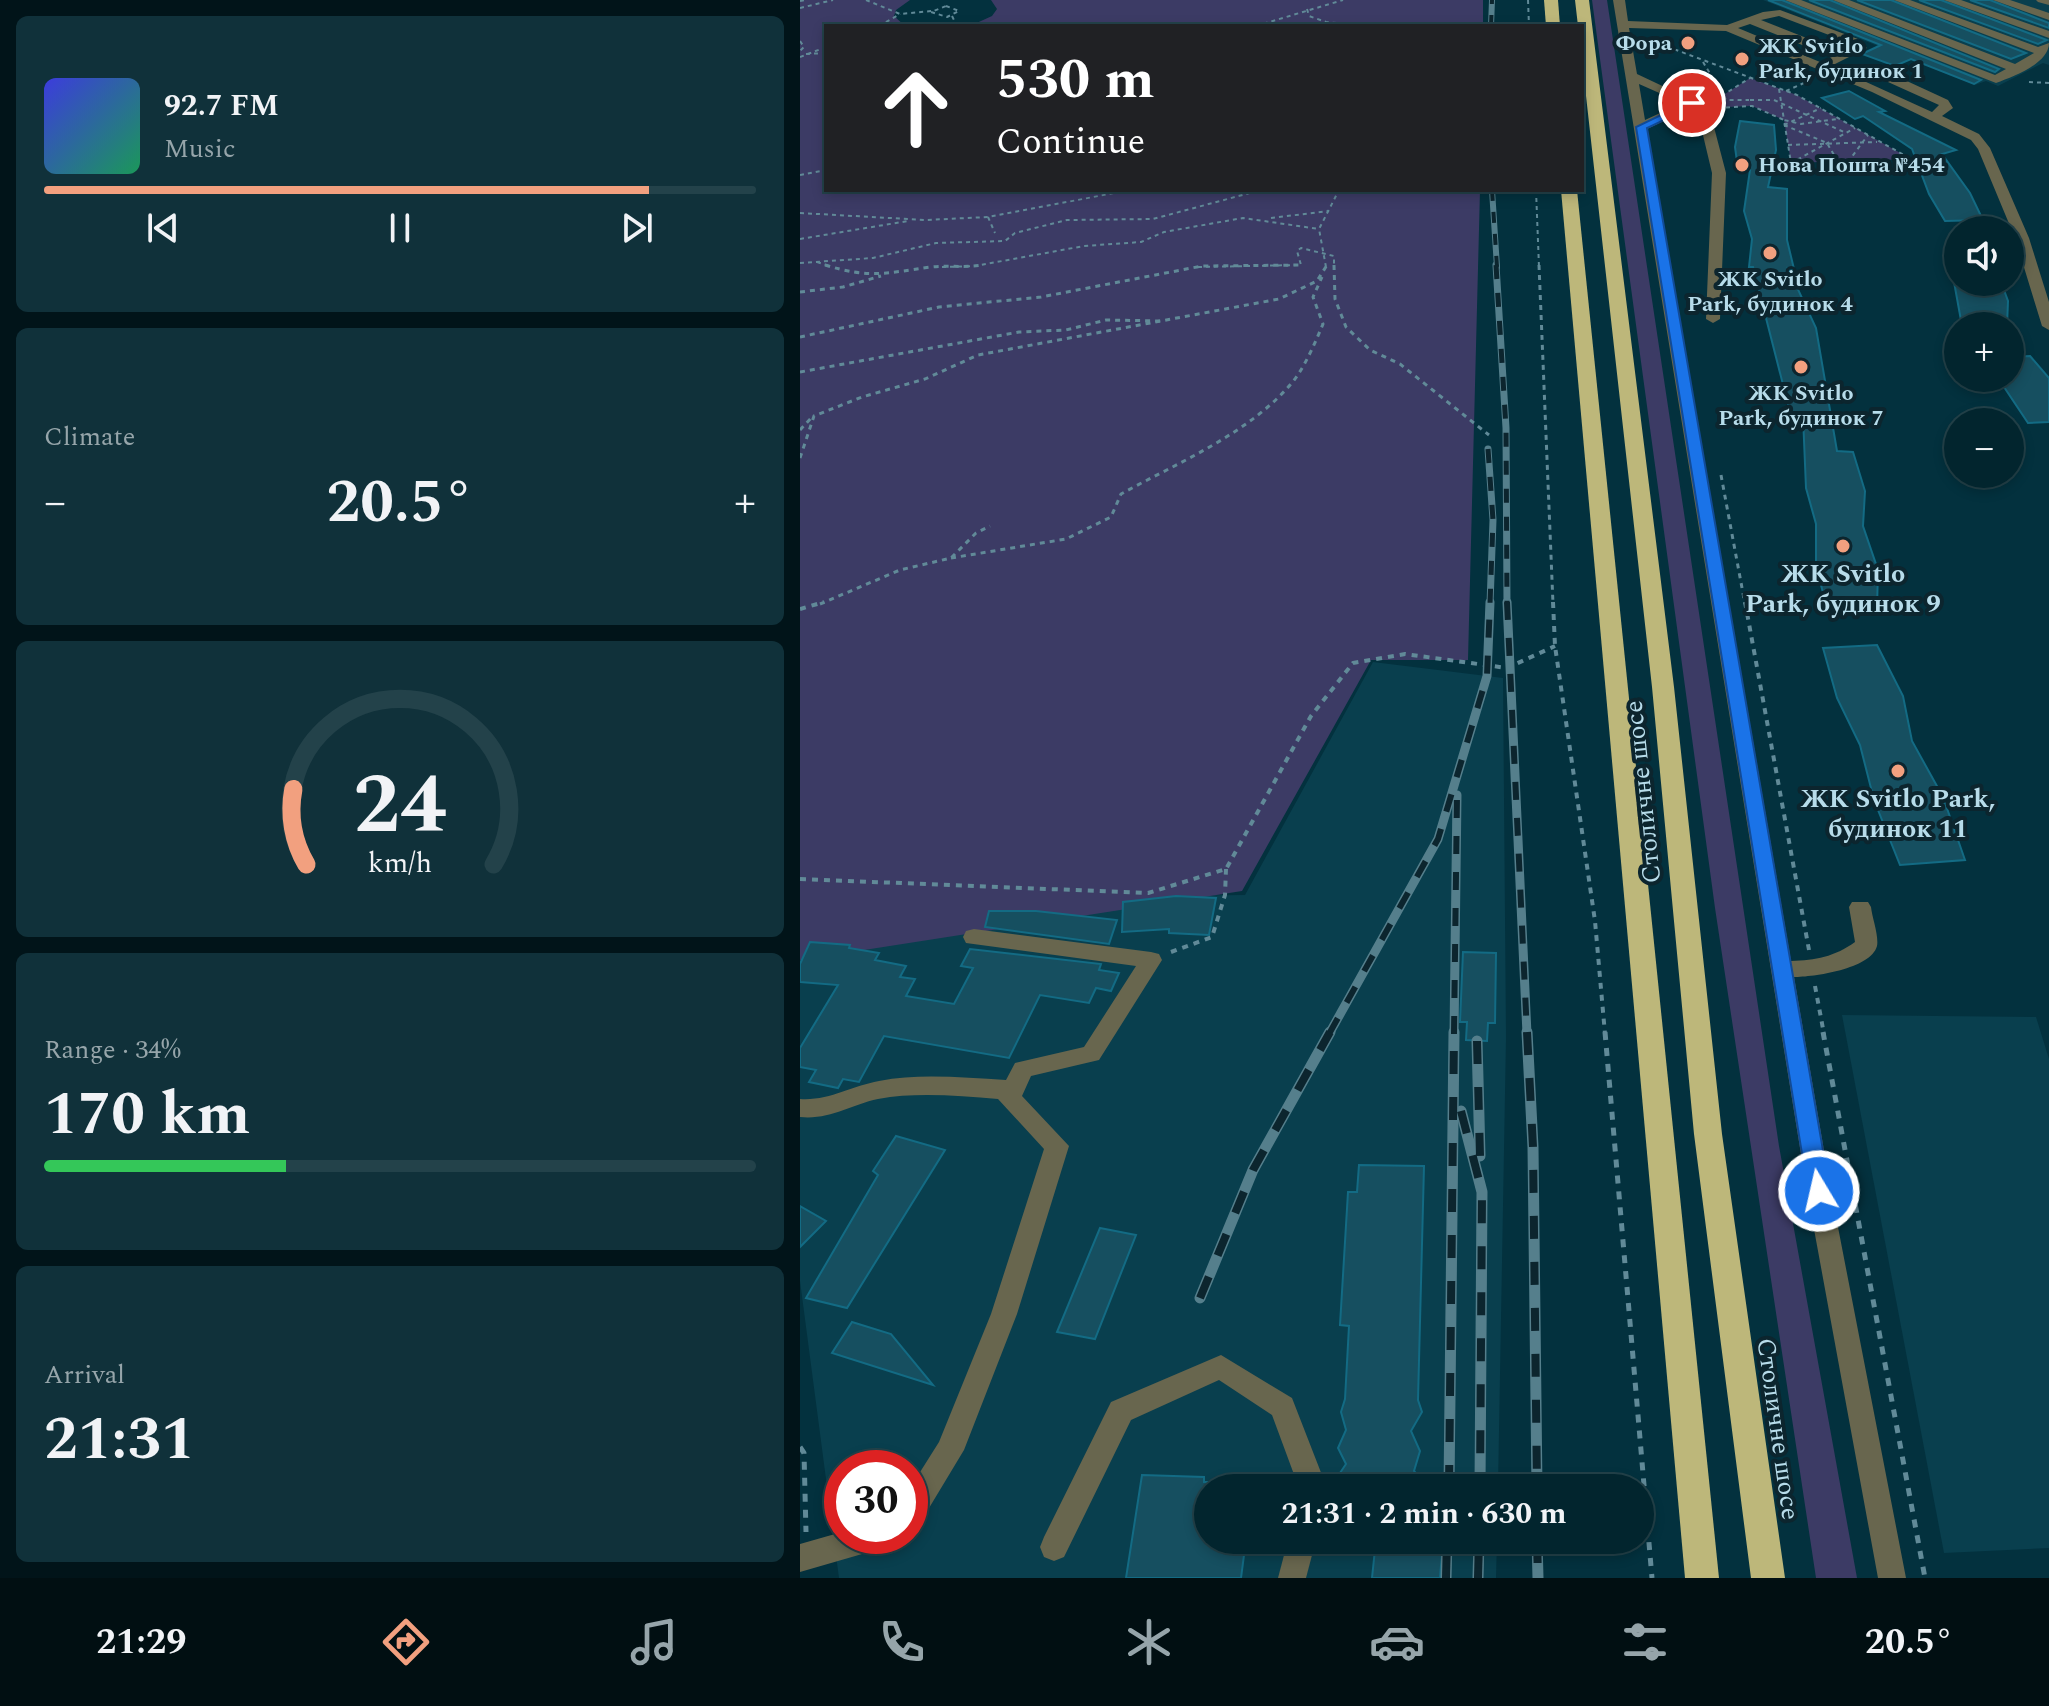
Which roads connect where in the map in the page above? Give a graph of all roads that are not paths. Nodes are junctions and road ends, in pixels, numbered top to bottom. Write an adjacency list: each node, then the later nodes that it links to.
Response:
1 (1551, 0): 13 (highway)
2 (1582, 0): 42 (highway, Столичне шосе)
3 (1619, 0): 14 (street)
4 (1791, 0): 20 (street)
5 (1839, 0): 20 (street)
6 (1900, 0): 17 (street)
7 (1950, 0): 16 (street)
8 (1999, 0): 11 (street)
9 (2042, 0): 10 (street)
10 (2049, 2)
11 (2049, 17)
12 (1751, 20): 15 (street); 18 (street); 18 (street)
13 (1553, 24)
14 (1630, 24): 15 (street); 21 (street)
15 (1722, 28): 19 (street)
16 (2049, 35)
17 (2044, 53): 20 (street)
18 (1844, 57): 19 (street)
19 (1821, 66): 24 (street)
20 (2017, 69)
21 (1632, 76): 23 (street); 25 (street)
22 (1892, 79): 24 (street)
23 (1700, 108): 25 (street); 27 (street)
24 (1934, 116): 28 (street)
25 (1641, 127): 31 (street)
26 (1569, 192): 41 (highway, Столичне шосе)
27 (1713, 319)
28 (2049, 326)
29 (1860, 907): 31 (street)
30 (974, 937): 32 (street)
31 (1782, 969): 43 (street)
32 (1013, 1090): 33 (street); 35 (street)
33 (800, 1108)
34 (1308, 1474): 36 (street)
35 (928, 1485)
36 (1054, 1547)
37 (824, 1551): 39 (street)
38 (1298, 1554): 40 (street)
39 (804, 1557)
40 (1292, 1578)
41 (1702, 1578)
42 (1768, 1578)
43 (1892, 1578)

